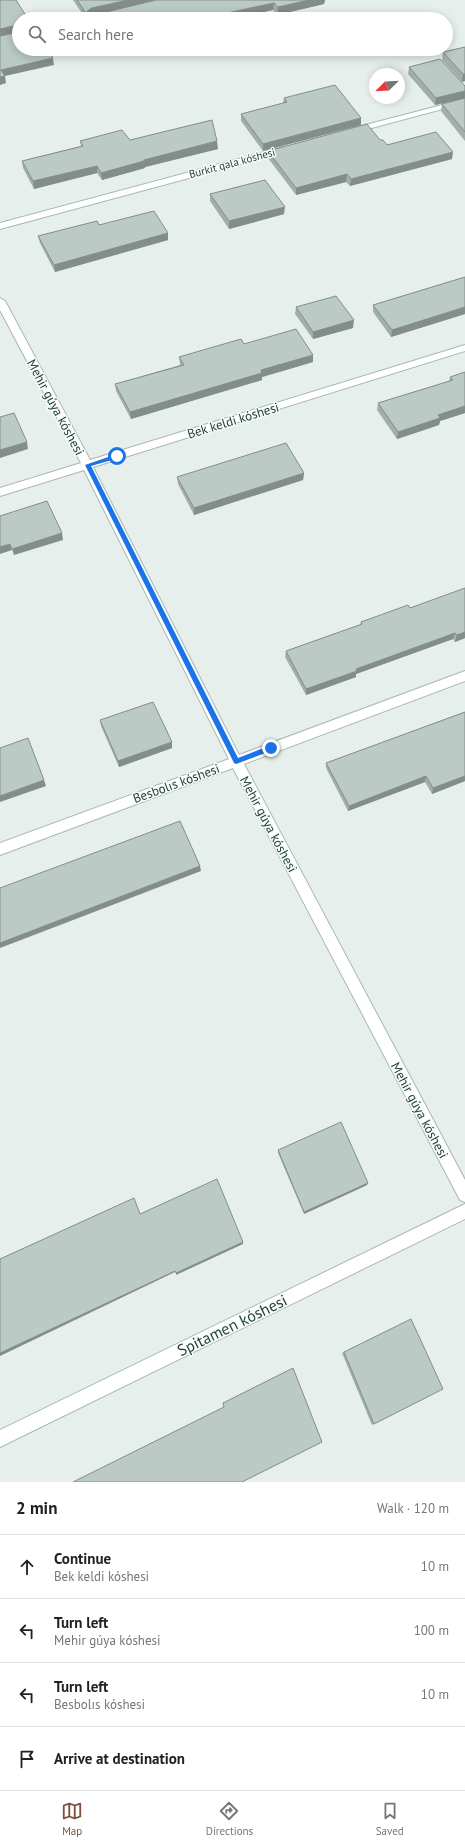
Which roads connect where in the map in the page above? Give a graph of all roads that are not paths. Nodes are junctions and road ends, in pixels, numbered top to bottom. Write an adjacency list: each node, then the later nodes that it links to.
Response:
1 (465, 101): 2 (street)
2 (343, 134)
3 (290, 148): 4 (street, Burkit qala kóshesi)
4 (0, 226)
5 (0, 301): 7 (street, Mehir gúyа kóshesi)
6 (465, 348): 7 (street, Bek keldi kóshesi)
7 (88, 465): 8 (street, Bek keldi kóshesi); 10 (street, Mehir gúyа kóshesi)
8 (0, 492)
9 (465, 676): 10 (street, Besbolıs kóshesi)
10 (236, 761): 11 (street, Besbolıs kóshesi); 12 (street, Mehir gúyа kóshesi)
11 (0, 849)
12 (465, 1195)
13 (465, 1211): 14 (street, Spitamen kóshesi)
14 (0, 1440)

